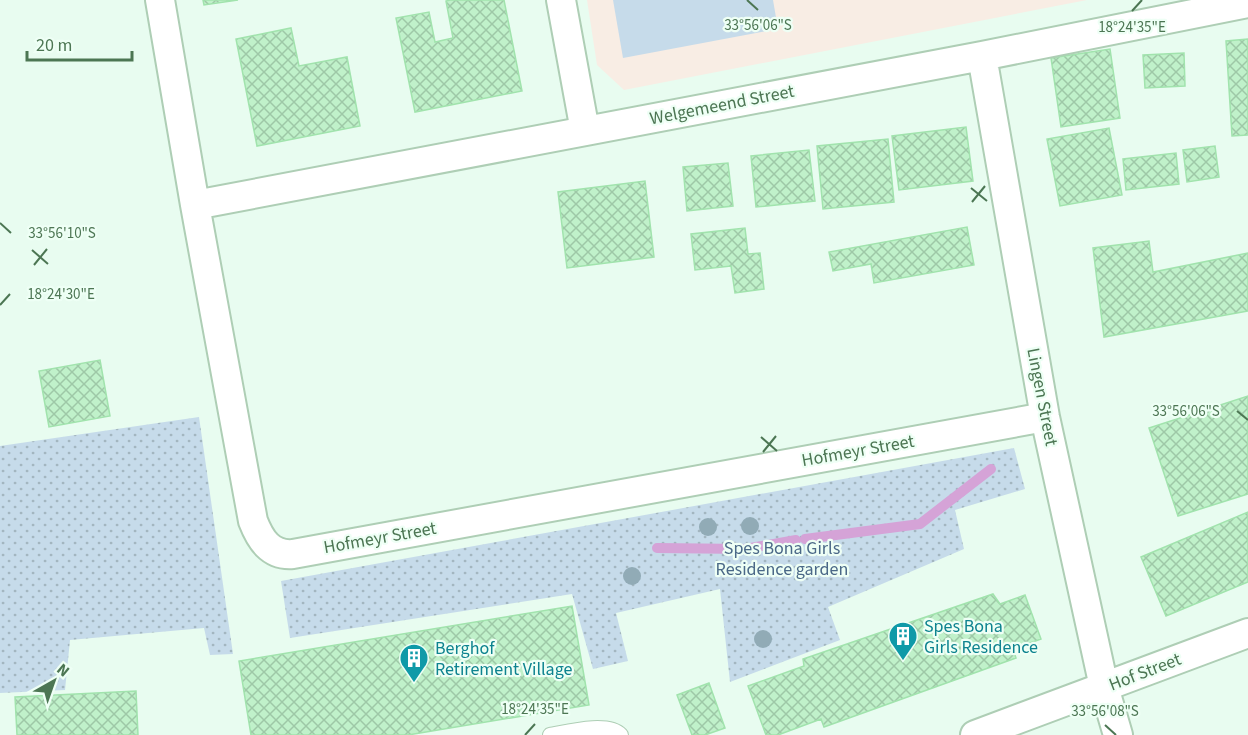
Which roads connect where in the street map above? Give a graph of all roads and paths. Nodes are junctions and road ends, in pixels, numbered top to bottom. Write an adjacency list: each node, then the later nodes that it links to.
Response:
1 (160, 0): 6 (street, Hofmeyr Street)
2 (561, 0): 5 (street)
3 (1248, 3): 4 (street, Welgemeend Street)
4 (982, 56): 5 (street, Welgemeend Street); 7 (street, Lingen Street)
5 (585, 131): 6 (street, Welgemeend Street)
6 (195, 205): 7 (street, Hofmeyr Street)
7 (1045, 417): 9 (street, Lingen Street)
8 (1248, 633): 9 (street, Hof Street)
9 (1104, 687): 12 (street, Hof Street); 13 (street, Lingen Street)
10 (550, 735): 11 (lane)
11 (621, 735)
12 (975, 735)
13 (1118, 735)

